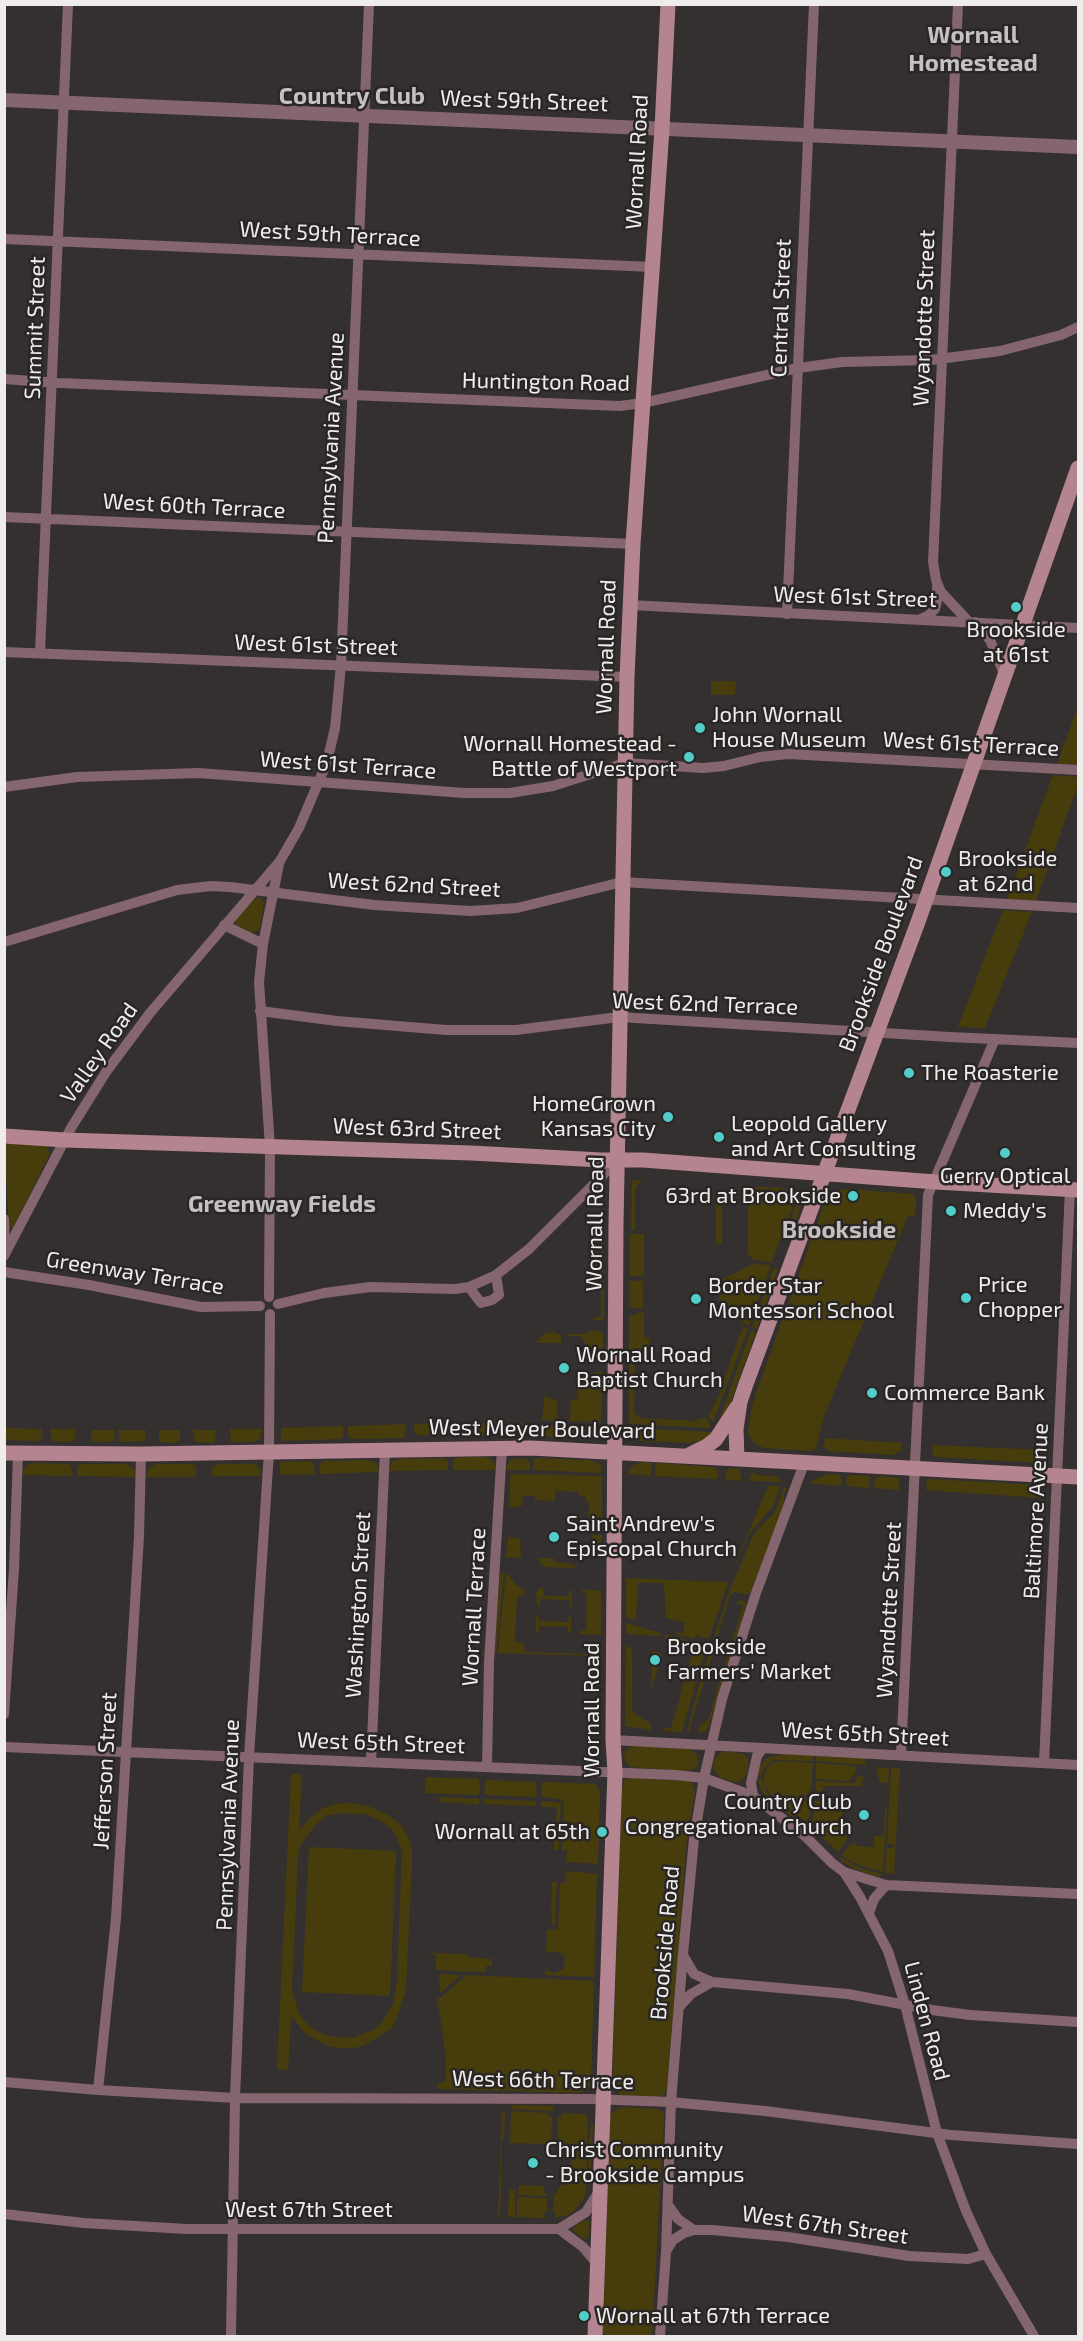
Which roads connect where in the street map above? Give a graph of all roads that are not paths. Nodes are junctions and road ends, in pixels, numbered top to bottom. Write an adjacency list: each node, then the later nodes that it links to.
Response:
1 (68, 4): 7 (street, Summit Street)
2 (369, 4): 8 (street, Pennsylvania Avenue)
3 (668, 4): 9 (main road, Wornall Road)
4 (814, 4): 10 (street, Central Street)
5 (958, 4): 11 (street, Wyandotte Street)
6 (4, 100): 7 (street, West 59th Street)
7 (64, 103): 8 (street, West 59th Street); 14 (street, Summit Street)
8 (365, 116): 9 (street, West 59th Street); 15 (street, Pennsylvania Avenue)
9 (662, 129): 10 (street, West 59th Street); 16 (main road, Wornall Road)
10 (808, 135): 11 (street, West 59th Street); 19 (street, Central Street)
11 (952, 141): 12 (street, West 59th Street); 18 (street, Wyandotte Street)
12 (1078, 147)
13 (4, 239): 14 (street, West 59th Terrace)
14 (57, 241): 15 (street, West 59th Terrace); 21 (street, Summit Street)
15 (359, 255): 16 (street, West 59th Terrace); 22 (street, Pennsylvania Avenue)
16 (653, 267): 23 (main road, Wornall Road)
17 (1078, 327): 18 (street, Huntington Road)
18 (942, 360): 19 (street, Huntington Road); 29 (street, Wyandotte Street)
19 (798, 368): 23 (street, Huntington Road); 31 (street, Central Street)
20 (4, 379): 21 (street, Huntington Road)
21 (52, 383): 22 (street, Huntington Road); 26 (street, Summit Street)
22 (352, 395): 23 (street, Huntington Road); 27 (street, Pennsylvania Avenue)
23 (643, 403): 28 (main road, Wornall Road)
24 (1078, 468): 34 (main road, Brookside Boulevard)
25 (4, 517): 26 (street, West 60th Terrace)
26 (47, 519): 27 (street, West 60th Terrace); 37 (street, Summit Street)
27 (346, 532): 28 (street, West 60th Terrace); 38 (street, Pennsylvania Avenue)
28 (633, 544): 30 (main road, Wornall Road)
29 (936, 580): 32 (street); 33 (street, Wyandotte Street)
30 (630, 605): 31 (street, West 61st Street); 39 (main road, Wornall Road)
31 (787, 614): 32 (street, West 61st Street)
32 (921, 619): 33 (street, West 61st Street)
33 (971, 622): 34 (street, West 61st Street); 40 (street, Wyandotte Street)
34 (1024, 625): 35 (street, West 61st Street); 40 (main road, Brookside Boulevard)
35 (1078, 628)
36 (4, 652): 37 (street, West 61st Street)
37 (40, 653): 38 (street, West 61st Street)
38 (341, 665): 39 (street, West 61st Street); 44 (street, Pennsylvania Avenue)
39 (627, 677): 41 (main road, Wornall Road)
40 (1006, 677): 42 (main road, Brookside Boulevard)
41 (625, 763): 42 (street, West 61st Terrace); 44 (street, West 61st Terrace); 47 (main road, Wornall Road)
42 (974, 764): 43 (street, West 61st Terrace); 50 (main road, Brookside Boulevard)
43 (1078, 770)
44 (319, 783): 45 (street, West 61st Terrace); 46 (street, Pennsylvania Avenue)
45 (4, 787)
46 (280, 861): 48 (street, Pennsylvania Avenue); 49 (street, Pennsylvania Avenue)
47 (622, 882): 49 (street, West 62nd Street); 50 (street, West 62nd Street); 56 (main road, Wornall Road)
48 (253, 890): 49 (street, West 62nd Street); 52 (street, Valley Road); 53 (street, West 62nd Street)
49 (272, 893): 54 (street, Pennsylvania Avenue)
50 (926, 899): 51 (street, West 62nd Street); 57 (main road, Brookside Boulevard)
51 (1078, 908)
52 (224, 925): 54 (street); 61 (street, Valley Road)
53 (4, 942)
54 (263, 944): 55 (street, Pennsylvania Avenue)
55 (260, 1011): 56 (street, West 62nd Terrace); 62 (street, Pennsylvania Avenue)
56 (619, 1017): 57 (street, West 62nd Terrace); 63 (main road, Wornall Road)
57 (876, 1031): 58 (street, West 62nd Terrace); 64 (main road, Brookside Boulevard)
58 (995, 1039): 59 (street, West 62nd Terrace); 65 (street, Wyandotte Street)
59 (1078, 1043)
60 (4, 1136): 61 (main road, West 63rd Street)
61 (64, 1140): 62 (main road, West 63rd Street); 68 (street, Valley Road)
62 (270, 1147): 63 (main road, West 63rd Street); 72 (street, Pennsylvania Avenue)
63 (618, 1160): 64 (main road, West 63rd Street); 70 (street); 78 (main road, Wornall Road)
64 (824, 1173): 65 (main road, West 63rd Street); 75 (main road, Brookside Boulevard)
65 (936, 1182): 66 (main road, West 63rd Street); 85 (street, Wyandotte Street)
66 (1074, 1190): 86 (street, Baltimore Avenue)
67 (4, 1219): 68 (street)
68 (5, 1256)
69 (4, 1272): 73 (street, Greenway Terrace)
70 (496, 1275): 71 (street); 71 (street)
71 (469, 1287): 72 (street)
72 (273, 1300): 73 (street); 74 (street)
73 (260, 1306): 74 (street)
74 (270, 1314): 79 (street, Pennsylvania Avenue)
75 (740, 1402): 82 (main road); 83 (main road, Brookside Boulevard)
76 (502, 1448): 77 (main road, West Meyer Boulevard); 78 (main road, West Meyer Boulevard); 99 (street, Wornall Terrace)
77 (385, 1450): 79 (main road, West Meyer Boulevard); 96 (street, Washington Street)
78 (615, 1451): 82 (main road, West Meyer Boulevard); 89 (main road, Wornall Road)
79 (268, 1452): 81 (main road, West Meyer Boulevard); 95 (street, Pennsylvania Avenue)
80 (11, 1453): 81 (main road, West Meyer Boulevard); 88 (street)
81 (141, 1454): 93 (street, Jefferson Street)
82 (688, 1455): 83 (main road, West Meyer Boulevard)
83 (737, 1458): 84 (main road, West Meyer Boulevard)
84 (806, 1461): 85 (main road, West Meyer Boulevard); 90 (street, Brookside Road)
85 (916, 1468): 86 (main road, West Meyer Boulevard); 94 (street, Wyandotte Street)
86 (1057, 1476): 87 (main road, West Meyer Boulevard); 97 (street, Baltimore Avenue)
87 (1078, 1477)
88 (4, 1714)
89 (613, 1740): 90 (street, West 65th Street); 100 (main road, Wornall Road)
90 (710, 1745): 92 (street, West 65th Street); 101 (street, Brookside Road)
91 (4, 1747): 93 (street, West 65th Street)
92 (762, 1749): 94 (street, West 65th Street); 102 (street)
93 (126, 1751): 95 (street, West 65th Street); 113 (street, Jefferson Street)
94 (901, 1755): 97 (street, West 65th Street)
95 (249, 1757): 96 (street, West 65th Street); 114 (street, Pennsylvania Avenue)
96 (371, 1762): 99 (street, West 65th Street)
97 (1044, 1763): 98 (street, West 65th Street)
98 (1078, 1765)
99 (487, 1767): 100 (street, West 65th Street)
100 (615, 1773): 101 (street, West 65th Street); 115 (main road, Wornall Road)
101 (704, 1778): 102 (street, West 65th Street); 107 (street, Brookside Road)
102 (753, 1796): 103 (street, Linden Road)
103 (844, 1872): 104 (street); 106 (street, Linden Road)
104 (886, 1885): 105 (street); 106 (street)
105 (1078, 1894)
106 (869, 1914): 109 (street, Linden Road)
107 (683, 1954): 108 (street); 110 (street, Brookside Road)
108 (712, 1982): 109 (street); 110 (street)
109 (905, 2005): 111 (street); 117 (street, Linden Road)
110 (679, 2007): 116 (street, Brookside Road)
111 (1078, 2022)
112 (4, 2082): 113 (street, West 66th Terrace)
113 (98, 2090): 114 (street, West 66th Terrace)
114 (235, 2098): 115 (street, West 66th Terrace); 122 (street, Pennsylvania Avenue)
115 (604, 2099): 116 (street, West 66th Terrace); 119 (main road, Wornall Road)
116 (671, 2102): 117 (street, West 66th Terrace); 120 (street, Brookside Road)
117 (937, 2133): 118 (street, West 66th Terrace); 126 (street, Linden Road)
118 (1078, 2144)
119 (600, 2190): 123 (street); 127 (main road, Wornall Road)
120 (668, 2205): 124 (street); 125 (street, Brookside Road)
121 (4, 2214): 122 (street, West 67th Street)
122 (232, 2229): 123 (street, West 67th Street); 128 (street, Pennsylvania Avenue)
123 (559, 2229): 127 (street)
124 (694, 2230): 125 (street); 126 (street, West 67th Street)
125 (666, 2252): 130 (street, Brookside Road)
126 (986, 2254): 131 (street, Linden Road)
127 (598, 2266): 129 (main road, Wornall Road)
128 (231, 2337)
129 (595, 2337)
130 (660, 2337)
131 (1034, 2337)

